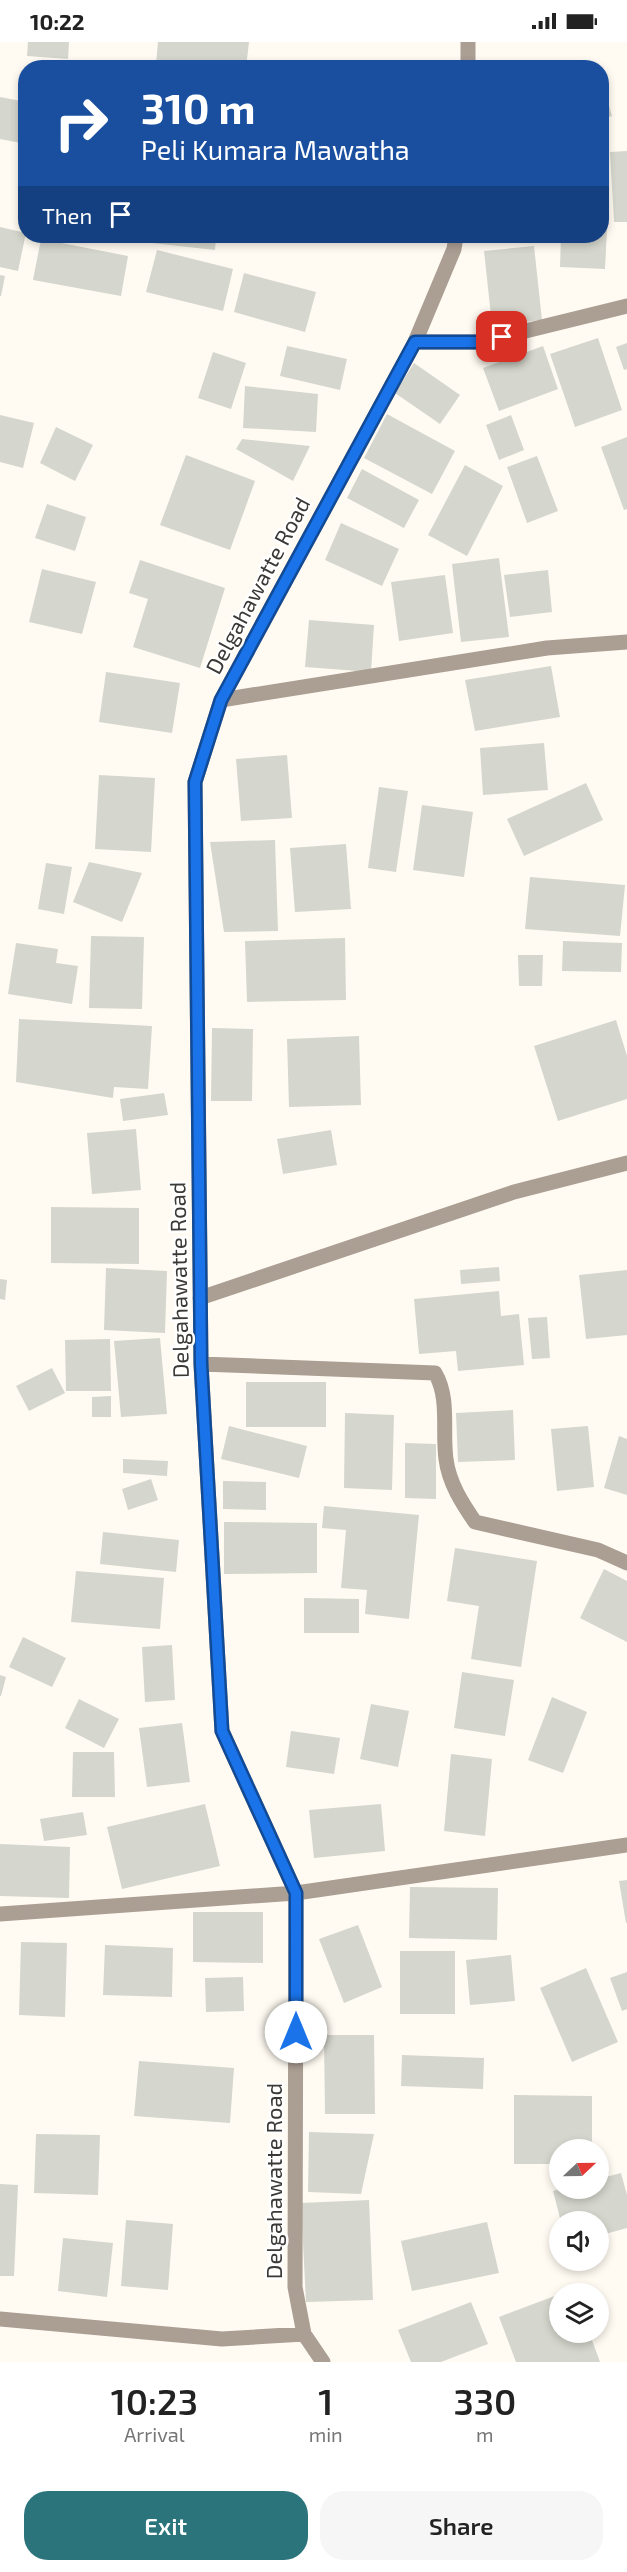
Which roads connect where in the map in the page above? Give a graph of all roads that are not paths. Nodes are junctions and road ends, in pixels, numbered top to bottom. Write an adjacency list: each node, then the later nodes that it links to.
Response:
1 (468, 42): 2 (street)
2 (468, 60)
3 (455, 243): 5 (street, Delgahawatte Road)
4 (627, 306): 5 (street)
5 (415, 342): 7 (street, Delgahawatte Road)
6 (627, 642): 7 (street)
7 (221, 700): 9 (street, Delgahawatte Road)
8 (627, 1163): 9 (street)
9 (200, 1298): 10 (street, Delgahawatte Road)
10 (201, 1364): 11 (street); 13 (street, Delgahawatte Road)
11 (627, 1563)
12 (627, 1845): 13 (street)
13 (296, 1893): 14 (street); 16 (street, Delgahawatte Road)
14 (0, 1914)
15 (0, 2319): 16 (street)
16 (304, 2334): 17 (street, Delgahawatte Road)
17 (323, 2362)

